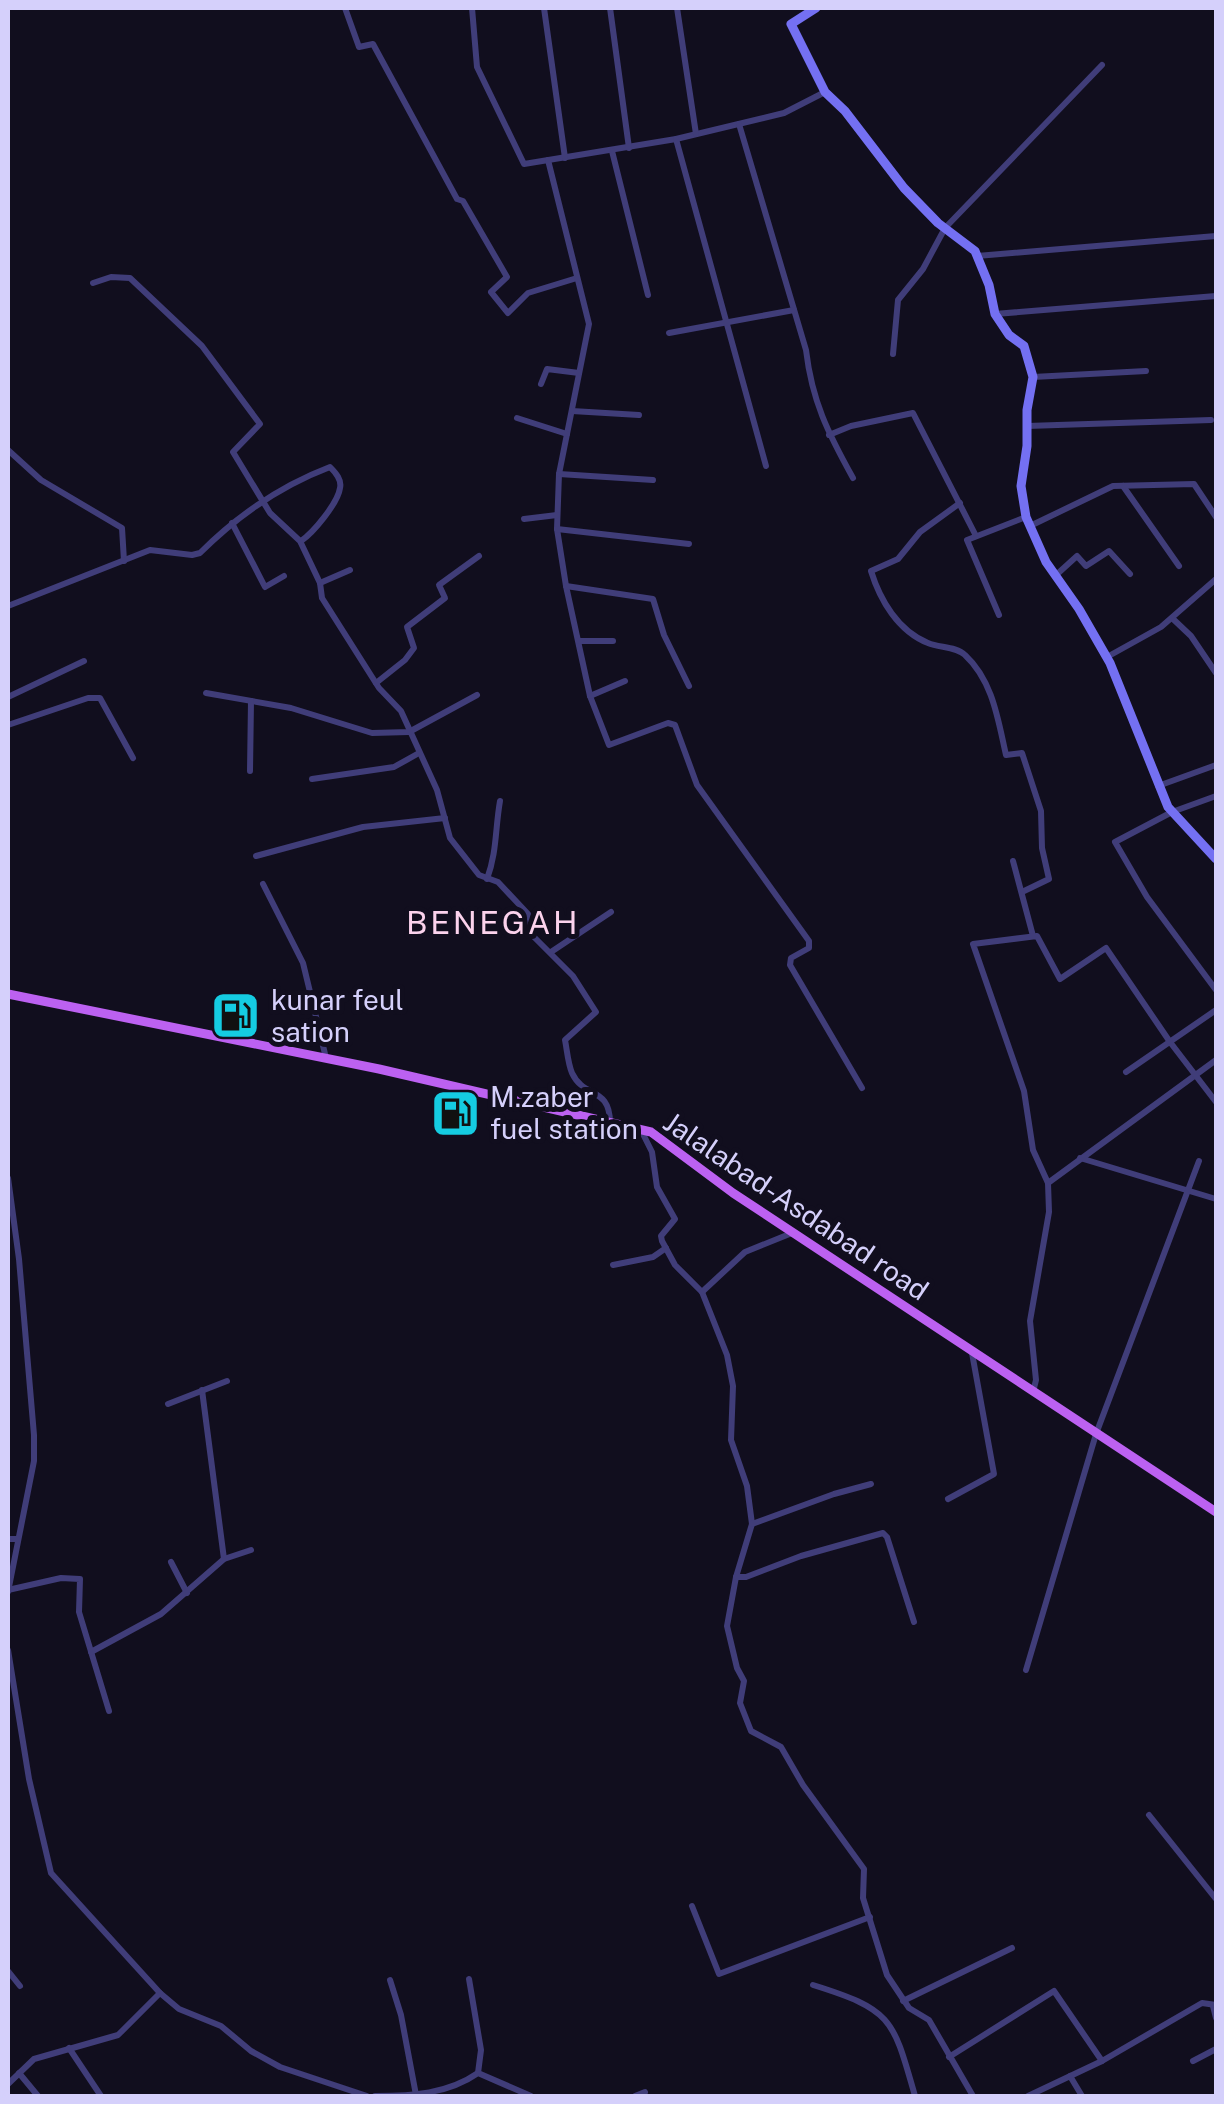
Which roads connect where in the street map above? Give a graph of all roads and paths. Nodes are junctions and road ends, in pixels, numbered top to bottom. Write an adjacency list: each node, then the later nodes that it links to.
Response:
1 (345, 8): 19 (street)
2 (472, 8): 15 (street)
3 (544, 8): 14 (street)
4 (610, 8): 12 (street)
5 (677, 8): 10 (street)
6 (816, 8): 8 (street)
7 (1102, 64): 16 (street)
8 (825, 92): 9 (street); 16 (street)
9 (739, 124): 10 (street); 23 (street)
10 (696, 134): 11 (street)
11 (676, 138): 12 (street); 25 (street)
12 (630, 148): 13 (street)
13 (612, 150): 14 (street); 21 (street)
14 (565, 158): 15 (street)
15 (548, 160): 19 (street)
16 (944, 228): 18 (street); 27 (street)
17 (1216, 236): 18 (street)
18 (977, 256): 24 (street)
19 (577, 278): 29 (street)
20 (93, 283): 45 (street)
21 (648, 295)
22 (1216, 296): 24 (street)
23 (794, 310): 25 (street); 38 (street)
24 (995, 314): 30 (street)
25 (726, 322): 26 (street); 40 (street)
26 (669, 333)
27 (893, 354)
28 (1146, 371): 30 (street)
29 (579, 373): 31 (street); 32 (street)
30 (1034, 377): 36 (street)
31 (541, 384)
32 (572, 411): 33 (street); 37 (street)
33 (638, 414)
34 (517, 418): 37 (street)
35 (1211, 420): 36 (street)
36 (1026, 426): 50 (street)
37 (567, 434): 41 (street)
38 (829, 435): 42 (street); 46 (street)
39 (8, 450): 57 (street)
40 (766, 466)
41 (559, 474): 43 (street); 47 (street)
42 (852, 478)
43 (653, 480)
44 (1123, 486): 48 (street); 50 (street); 58 (street)
45 (262, 501): 51 (street); 54 (street); 54 (street)
46 (960, 503): 53 (street); 99 (street)
47 (558, 515): 49 (street); 52 (street)
48 (1216, 517)
49 (524, 519)
50 (1028, 522): 53 (street); 62 (street)
51 (232, 523): 57 (street); 61 (street)
52 (558, 530): 55 (street); 65 (street)
53 (976, 536): 67 (street)
54 (300, 541): 64 (street)
55 (689, 544)
56 (478, 556): 75 (street)
57 (124, 560): 66 (street)
58 (1178, 566)
59 (350, 570): 64 (street)
60 (1130, 574): 62 (street)
61 (284, 576)
62 (1055, 576): 71 (street)
63 (1216, 579): 68 (street)
64 (320, 583): 75 (street)
65 (566, 586): 69 (street); 76 (street)
66 (8, 606)
67 (999, 615)
68 (1172, 618): 71 (street); 73 (street)
69 (580, 641): 70 (street); 79 (street)
70 (613, 641)
71 (1107, 657): 89 (street)
72 (84, 661): 80 (street)
73 (1216, 673)
74 (625, 682): 79 (street)
75 (376, 683): 83 (street)
76 (689, 686)
77 (206, 692): 81 (street)
78 (476, 695): 83 (street)
79 (590, 696): 111 (street)
80 (8, 697)
81 (252, 701): 83 (street); 87 (street)
82 (8, 724): 85 (street)
83 (409, 732): 84 (street)
84 (419, 752): 88 (street); 93 (street)
85 (133, 758)
86 (1216, 765): 89 (street)
87 (250, 770)
88 (312, 778)
89 (1158, 786): 92 (street)
90 (1216, 796): 92 (street)
91 (500, 801): 97 (street)
92 (1172, 812): 95 (street); 103 (street)
93 (445, 818): 94 (street); 97 (street)
94 (256, 856)
95 (1216, 859)
96 (1014, 861): 99 (street)
97 (488, 880): 102 (street)
98 (263, 884): 107 (street)
99 (1022, 892): 101 (street)
100 (610, 912): 102 (street)
101 (1033, 936): 106 (street); 118 (street)
102 (551, 952): 113 (street)
103 (1216, 990)
104 (8, 994): 107 (main road, Jalalabad-Asdabad road)
105 (1216, 1010): 106 (street)
106 (1170, 1042): 109 (street); 110 (street)
107 (326, 1058): 113 (main road, Jalalabad-Asdabad road)
108 (1216, 1060): 110 (street)
109 (1126, 1072)
110 (1196, 1075): 112 (street); 115 (street)
111 (862, 1088)
112 (1216, 1102)
113 (610, 1123): 114 (main road, Jalalabad-Asdabad road)
114 (641, 1130): 121 (main road, Jalalabad-Asdabad road); 122 (street)
115 (1080, 1158): 118 (street); 119 (street)
116 (1199, 1162): 119 (street)
117 (8, 1178): 136 (street)
118 (1048, 1183): 128 (street)
119 (1187, 1190): 120 (street); 130 (street)
120 (1216, 1199)
121 (794, 1232): 124 (street); 125 (main road, Jalalabad-Asdabad road)
122 (666, 1248): 123 (street); 124 (street)
123 (614, 1265)
124 (702, 1292): 134 (street)
125 (972, 1352): 128 (main road, Jalalabad-Asdabad road); 132 (street)
126 (227, 1380): 127 (street)
127 (202, 1390): 129 (street); 138 (street)
128 (1033, 1392): 130 (main road, Jalalabad-Asdabad road)
129 (168, 1404)
130 (1096, 1434): 133 (main road, Jalalabad-Asdabad road); 146 (street)
131 (871, 1484): 134 (street)
132 (948, 1500)
133 (1216, 1512)
134 (752, 1524): 140 (street)
135 (8, 1539): 136 (street)
136 (18, 1539): 141 (street)
137 (251, 1550): 138 (street)
138 (224, 1559): 142 (street)
139 (171, 1562): 142 (street)
140 (736, 1577): 143 (street); 151 (street)
141 (8, 1591): 145 (street)
142 (186, 1593): 145 (street)
143 (914, 1622)
144 (8, 1650): 158 (street)
145 (92, 1652): 147 (street)
146 (1026, 1670)
147 (109, 1711)
148 (1149, 1816): 149 (street)
149 (1216, 1899)
150 (692, 1906): 151 (street)
151 (870, 1918): 159 (street)
152 (1012, 1948): 159 (street)
153 (8, 1971): 156 (street)
154 (469, 1979): 167 (street)
155 (390, 1980): 172 (street)
156 (20, 1986)
157 (813, 1986): 179 (street)
158 (160, 1993): 162 (street); 175 (street)
159 (904, 2001): 164 (street)
160 (1215, 2005): 161 (street); 165 (street)
161 (1216, 2018)
162 (69, 2048): 168 (street); 174 (street)
163 (1216, 2049): 166 (street)
164 (949, 2057): 165 (street); 180 (street)
165 (1102, 2060): 169 (street)
166 (1193, 2061)
167 (478, 2072): 172 (street); 177 (street)
168 (18, 2073): 170 (street); 173 (street)
169 (1070, 2076): 181 (street); 182 (street)
170 (8, 2084)
171 (644, 2092): 178 (street)
172 (416, 2095): 176 (street)
173 (38, 2096)
174 (101, 2096)
175 (367, 2096)
176 (375, 2096)
177 (531, 2096)
178 (635, 2096)
179 (915, 2096)
180 (973, 2096)
181 (1028, 2096)
182 (1082, 2096)

